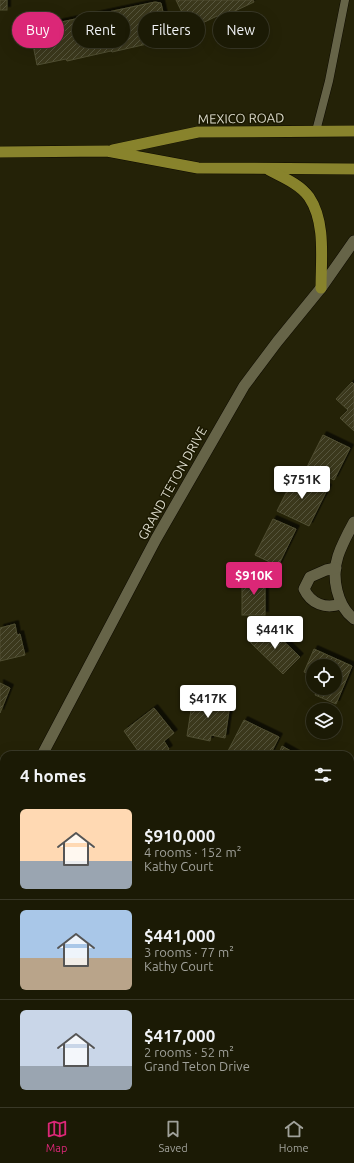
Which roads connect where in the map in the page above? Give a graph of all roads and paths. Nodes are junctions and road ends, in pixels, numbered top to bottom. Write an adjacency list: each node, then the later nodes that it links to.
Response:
1 (345, 0): 2 (lane)
2 (316, 131): 3 (main road, MEXICO ROAD); 4 (main road, MEXICO ROAD)
3 (354, 131)
4 (106, 151): 5 (main road, MEXICO ROAD); 6 (main road, MEXICO ROAD)
5 (0, 152)
6 (266, 169): 7 (main road, MEXICO ROAD); 9 (main road)
7 (354, 169)
8 (354, 241): 9 (street, GRAND TETON DRIVE)
9 (321, 288): 14 (street, GRAND TETON DRIVE)
10 (354, 522): 11 (street)
11 (336, 568): 12 (street); 12 (street)
12 (341, 604): 13 (street)
13 (354, 620)
14 (44, 751)

